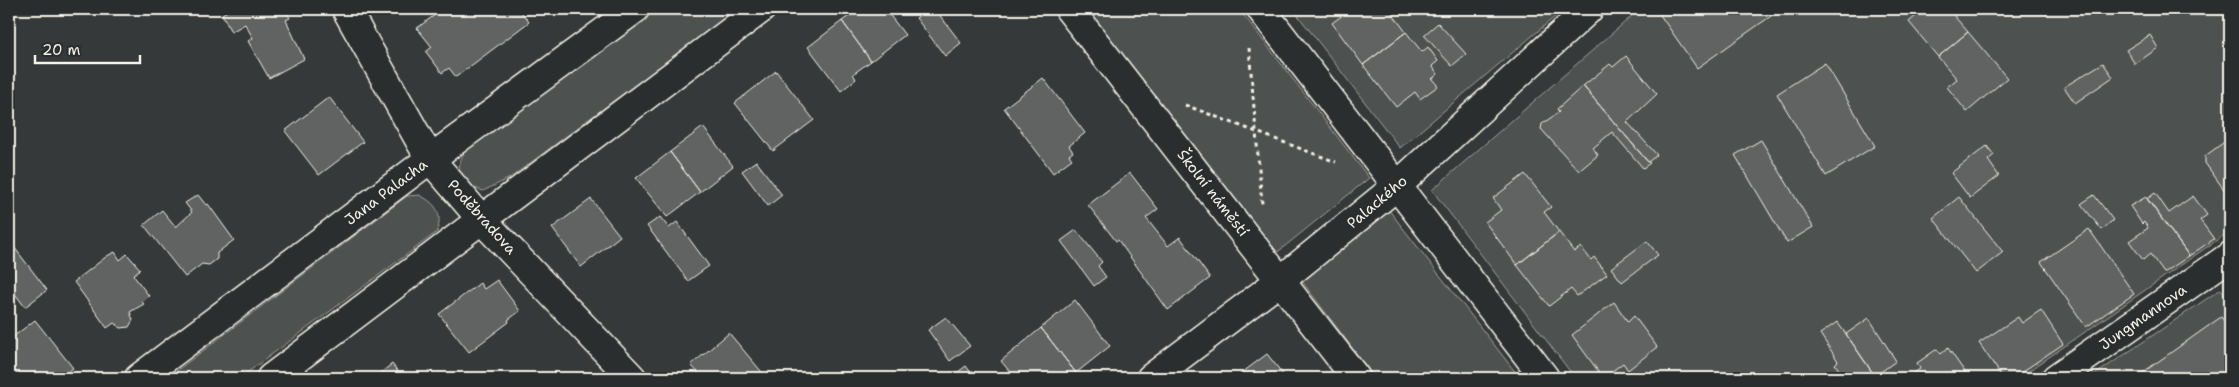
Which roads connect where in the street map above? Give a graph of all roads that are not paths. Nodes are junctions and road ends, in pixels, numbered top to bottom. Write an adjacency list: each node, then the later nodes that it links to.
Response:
1 (346, 9): 7 (street, Poděbradova)
2 (635, 9): 7 (street, Jana Palacha)
3 (761, 9): 9 (street)
4 (1069, 9): 11 (street, Školní náměstí)
5 (1261, 9): 8 (street)
6 (1589, 9): 8 (street, Palackého)
7 (430, 159): 9 (street, Poděbradova); 12 (street, Jana Palacha)
8 (1398, 185): 11 (street, Palackého); 17 (street)
9 (482, 220): 13 (street); 14 (street, Poděbradova)
10 (2230, 256): 18 (street, Jungmannova)
11 (1281, 280): 15 (street, Palackého); 16 (street, Školní náměstí)
12 (139, 378)
13 (271, 378)
14 (632, 378)
15 (1151, 378)
16 (1356, 378)
17 (1546, 378)
18 (2056, 378)

